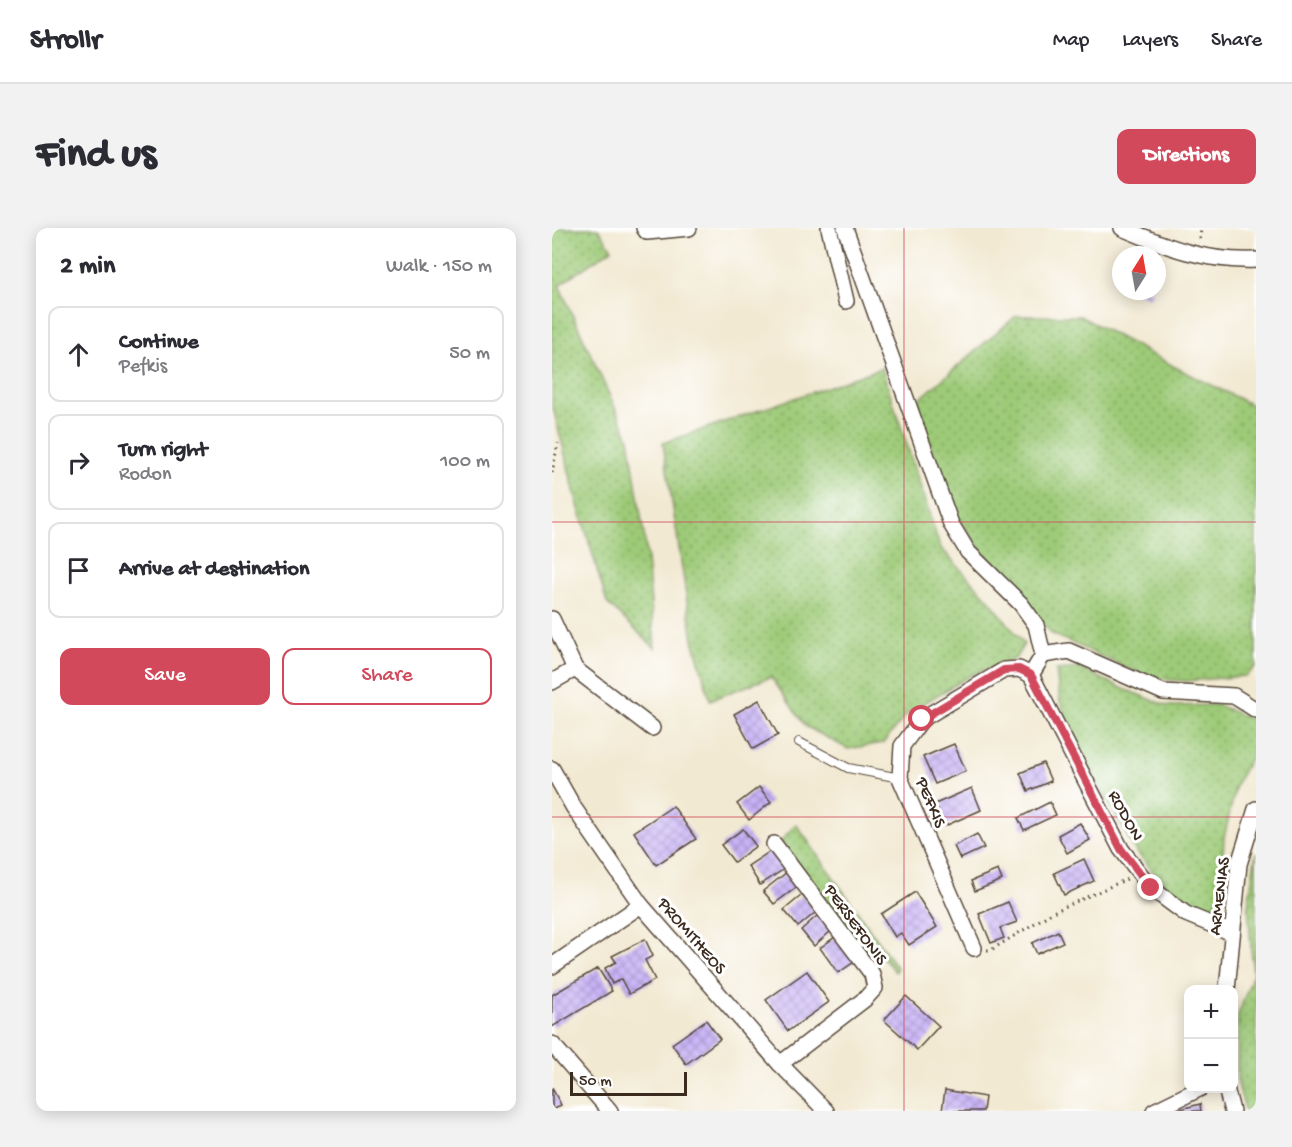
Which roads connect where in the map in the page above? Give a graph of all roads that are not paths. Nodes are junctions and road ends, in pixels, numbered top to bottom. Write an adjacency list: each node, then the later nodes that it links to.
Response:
1 (644, 228): 2 (street)
2 (689, 228)
3 (829, 228): 7 (street)
4 (845, 228): 9 (street)
5 (1122, 228): 6 (street)
6 (1256, 260)
7 (846, 301)
8 (552, 619): 10 (street)
9 (1042, 655): 11 (street); 13 (street)
10 (575, 669): 12 (street); 14 (street)
11 (1031, 675): 17 (street, PEFKIS); 21 (street, RODON)
12 (552, 682)
13 (1256, 710)
14 (652, 728)
15 (799, 742): 17 (lane)
16 (552, 769): 20 (street, PROMITHEOS)
17 (900, 778): 22 (street, PEFKIS)
18 (1256, 809): 21 (street, ARMENIAS)
19 (774, 844): 26 (street, PERSEFONIS)
20 (641, 905): 23 (street); 26 (street, PROMITHEOS)
21 (1232, 933): 24 (street, ARMENIAS)
22 (974, 948)
23 (552, 966)
24 (1227, 985)
25 (552, 1044): 29 (street)
26 (780, 1064): 30 (street, PROMITHEOS)
27 (1192, 1093): 31 (street)
28 (1227, 1093): 32 (street)
29 (610, 1111)
30 (826, 1111)
31 (1154, 1111)
32 (1232, 1111)

